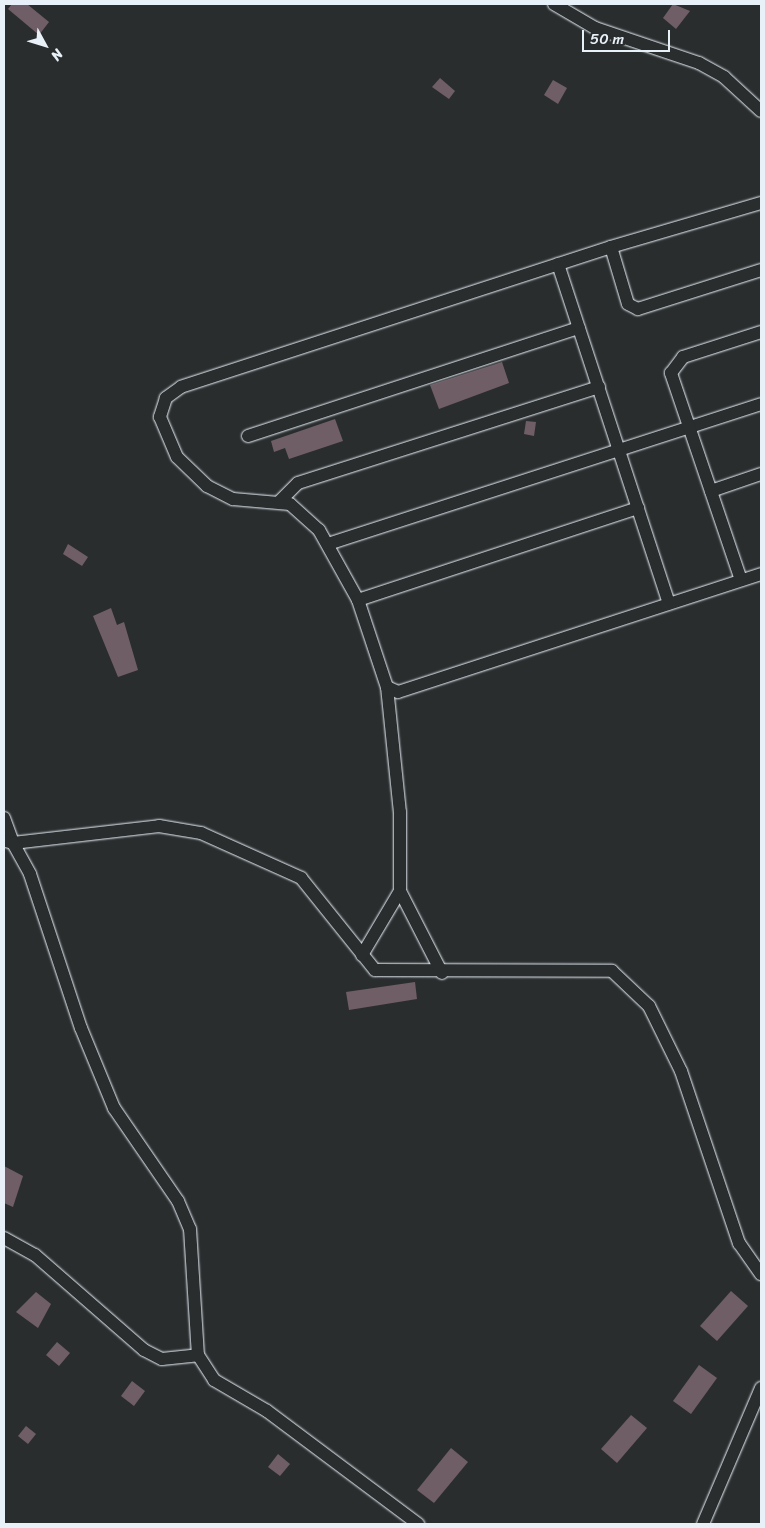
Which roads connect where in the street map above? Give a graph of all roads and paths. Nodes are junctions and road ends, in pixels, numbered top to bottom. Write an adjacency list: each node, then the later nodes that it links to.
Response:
1 (554, 4): 2 (street)
2 (761, 111)
3 (761, 203): 4 (street)
4 (611, 247): 5 (street); 6 (street)
5 (558, 264): 7 (street); 16 (street)
6 (761, 270)
7 (579, 328): 9 (street); 12 (street)
8 (761, 332): 11 (street)
9 (598, 387): 13 (street); 16 (street)
10 (761, 404): 11 (street)
11 (689, 427): 13 (street); 15 (street)
12 (248, 436)
13 (619, 449): 17 (street); 18 (street)
14 (761, 474): 15 (street)
15 (710, 490): 20 (street)
16 (280, 501): 18 (street)
17 (638, 508): 21 (street); 22 (street)
18 (328, 544): 21 (street)
19 (761, 574): 20 (street)
20 (741, 580): 22 (street)
21 (358, 600): 23 (street)
22 (669, 603): 23 (street)
23 (387, 688): 26 (street)
24 (4, 818): 25 (street)
25 (8, 842): 27 (street); 31 (street)
26 (400, 891): 27 (street); 28 (street)
27 (362, 954): 28 (street)
28 (442, 973): 30 (street)
29 (4, 1238): 31 (street)
30 (761, 1274)
31 (198, 1355): 33 (street)
32 (761, 1388): 34 (street)
33 (418, 1524)
34 (703, 1524)

